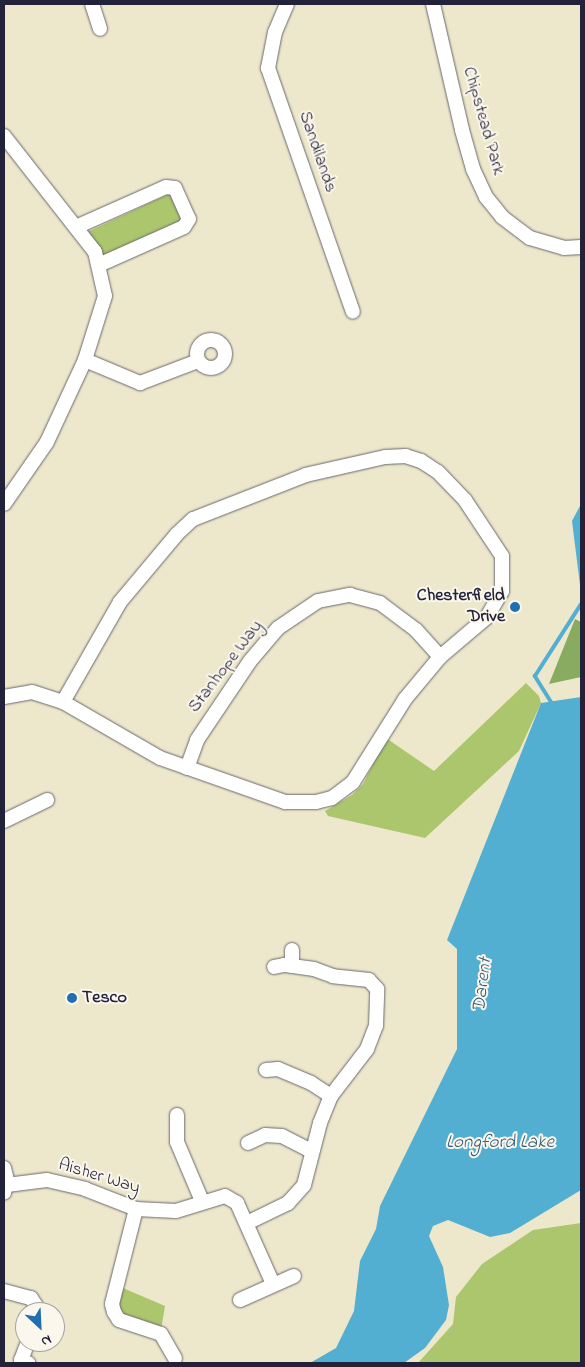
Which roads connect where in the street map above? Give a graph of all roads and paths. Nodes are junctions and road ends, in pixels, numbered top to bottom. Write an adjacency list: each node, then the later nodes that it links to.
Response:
1 (92, 4): 4 (street)
2 (287, 4): 9 (street, Sandilands)
3 (433, 4): 7 (street, Chipstead Park)
4 (100, 29)
5 (4, 136): 6 (street)
6 (76, 227): 8 (street); 8 (street)
7 (581, 247)
8 (101, 264): 10 (street)
9 (353, 312)
10 (85, 360): 11 (street); 12 (street)
11 (198, 361)
12 (4, 504)
13 (440, 656): 15 (street); 16 (street); 16 (street, Stanhope Way)
14 (4, 697): 15 (street)
15 (63, 702): 16 (street)
16 (187, 768)
17 (47, 800): 18 (street)
18 (4, 821)
19 (292, 950): 20 (street)
20 (292, 966): 21 (street); 23 (street)
21 (274, 967)
22 (266, 1070): 23 (street)
23 (331, 1096): 26 (street)
24 (177, 1115): 29 (street)
25 (248, 1143): 26 (street)
26 (312, 1151): 31 (street)
27 (4, 1168): 28 (street, Aisher Way)
28 (5, 1189): 30 (street, Aisher Way)
29 (202, 1202): 30 (street, Aisher Way); 31 (street, Aisher Way)
30 (136, 1209): 38 (street)
31 (247, 1223): 33 (street, Aisher Way)
32 (294, 1276): 33 (street)
33 (273, 1284): 35 (street)
34 (4, 1290): 36 (street)
35 (240, 1300)
36 (34, 1302)
37 (24, 1352): 39 (street)
38 (175, 1358)
39 (28, 1363)

